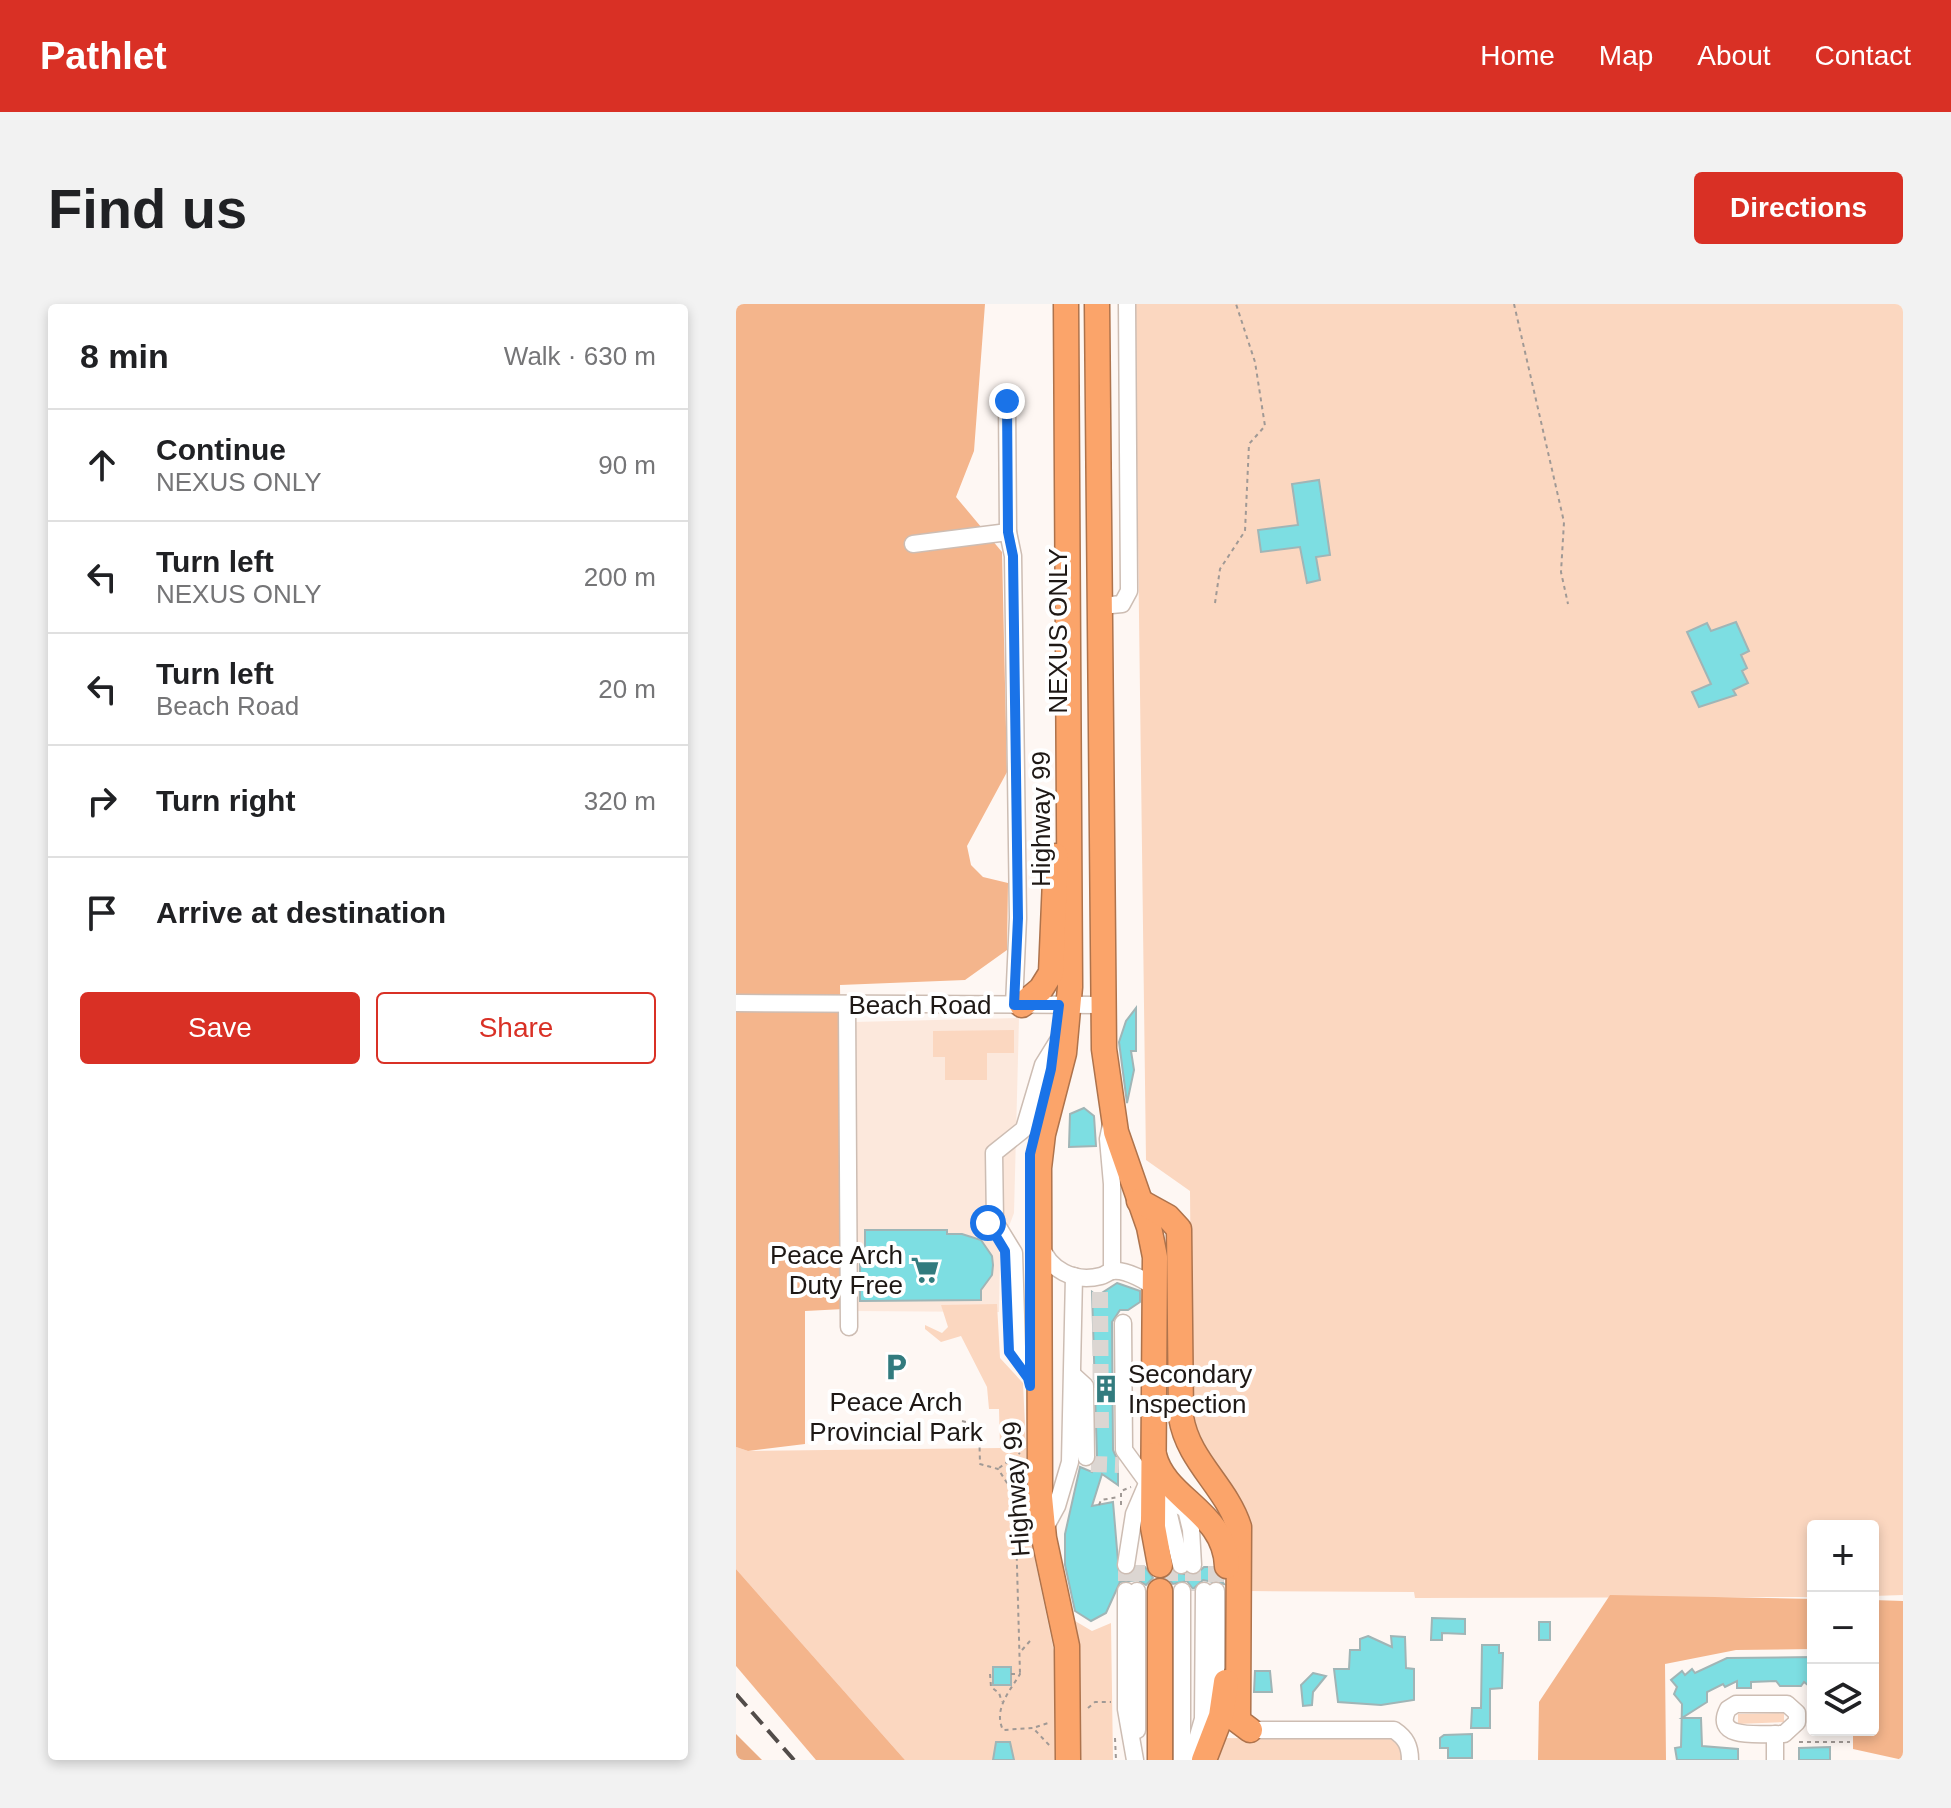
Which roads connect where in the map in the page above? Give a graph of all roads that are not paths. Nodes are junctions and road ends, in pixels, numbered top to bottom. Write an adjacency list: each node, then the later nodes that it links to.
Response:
1 (1055, 304): 12 (street, NEXUS ONLY)
2 (1066, 304): 7 (highway, Highway 99)
3 (1127, 304): 10 (street)
4 (1097, 306): 6 (highway)
5 (1007, 401): 8 (street)
6 (1099, 447): 7 (street); 10 (highway)
7 (1068, 448): 11 (highway, Highway 99)
8 (1008, 532): 9 (street); 15 (street)
9 (913, 544)
10 (1101, 606): 16 (highway)
11 (1069, 751): 12 (highway); 17 (highway, Highway 99)
12 (1059, 830): 15 (highway); 17 (street, NEXUS ONLY)
13 (736, 1003): 14 (street, Beach Road)
14 (847, 1005): 15 (street, Beach Road); 27 (street)
15 (1018, 1005): 17 (street, Beach Road)
16 (1104, 1005): 17 (street, Beach Road); 19 (highway)
17 (1065, 1011): 18 (street); 22 (highway, Highway 99)
18 (1056, 1044): 29 (street); 29 (street)
19 (1113, 1116): 20 (highway); 24 (street)
20 (1139, 1201): 25 (highway); 37 (highway)
21 (992, 1206): 29 (street)
22 (1039, 1239): 23 (street); 29 (highway, Highway 99)
23 (1074, 1276): 24 (street); 28 (street)
24 (1104, 1280): 25 (street)
25 (1156, 1292): 31 (highway)
26 (1123, 1323): 31 (street)
27 (849, 1327)
28 (1074, 1376): 30 (street); 30 (street)
29 (1032, 1381): 34 (highway, Highway 99); 40 (highway)
30 (1069, 1468): 34 (street)
31 (1151, 1474): 32 (highway); 33 (highway)
32 (1199, 1521): 35 (street); 35 (highway)
33 (1152, 1527): 35 (highway); 35 (street)
34 (1044, 1538): 40 (highway, Highway 99)
35 (1176, 1565)
36 (1171, 1600): 39 (highway); 41 (street); 42 (street); 43 (highway); 44 (street); 45 (street); 46 (street)
37 (1250, 1730): 47 (street)
38 (1782, 1738): 48 (street)
39 (1208, 1751)
40 (1062, 1756)
41 (1136, 1760)
42 (1149, 1760)
43 (1160, 1760)
44 (1171, 1760)
45 (1182, 1760)
46 (1191, 1760)
47 (1410, 1760)
48 (1775, 1760)

